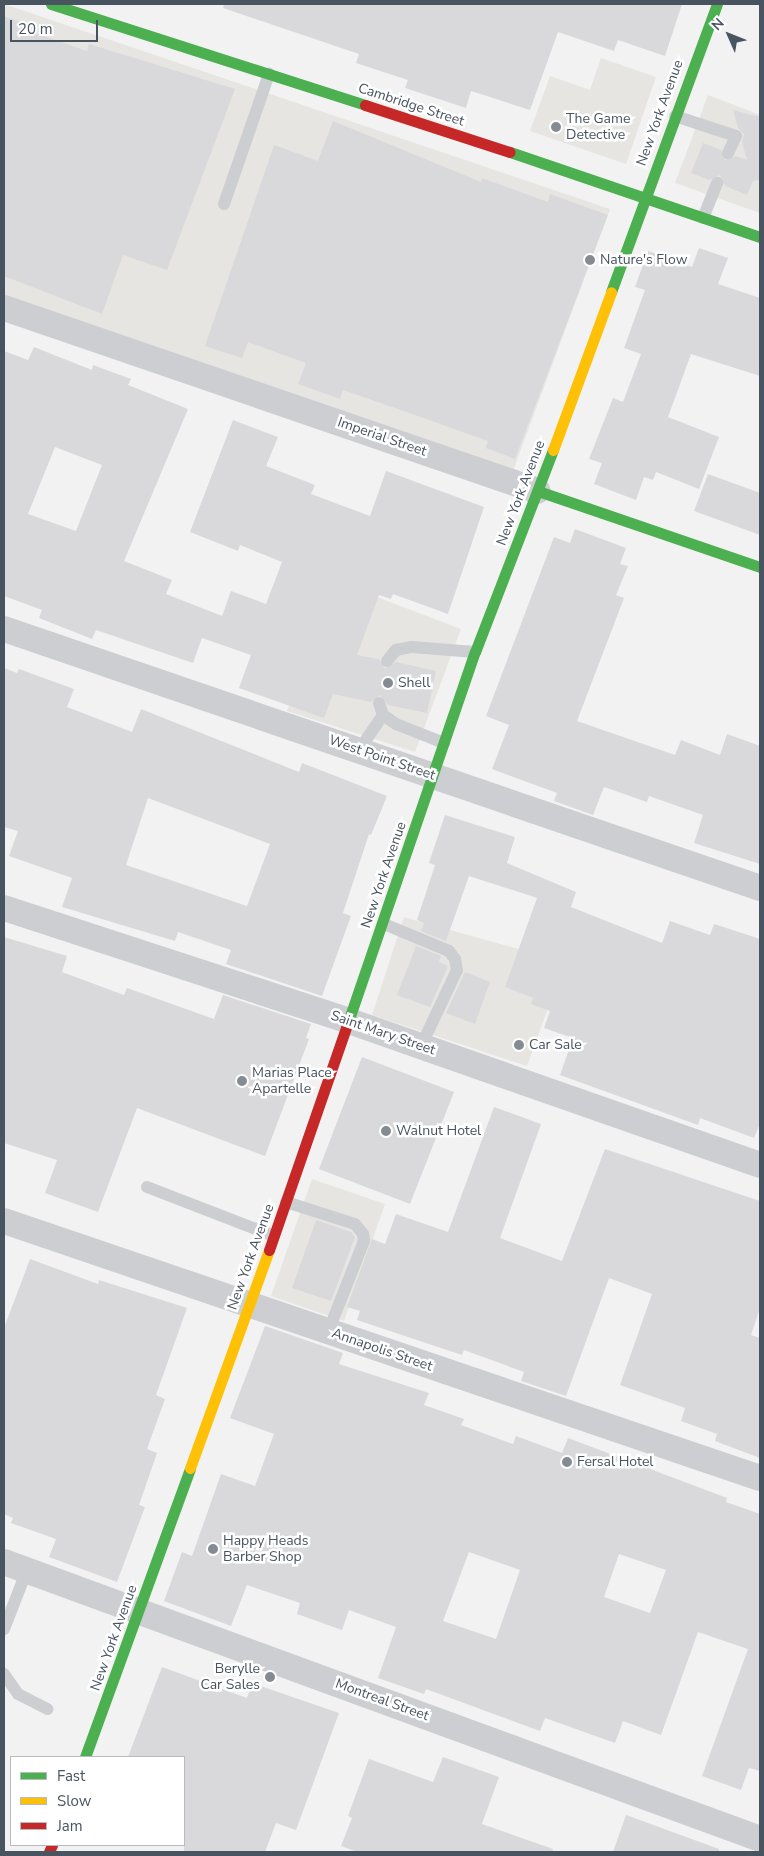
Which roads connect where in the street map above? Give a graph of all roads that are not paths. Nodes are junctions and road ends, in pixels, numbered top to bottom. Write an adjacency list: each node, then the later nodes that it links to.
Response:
1 (51, 4): 3 (street, Cambridge Street)
2 (717, 4): 4 (street, New York Avenue)
3 (269, 74): 7 (street, Cambridge Street); 8 (lane)
4 (675, 116): 5 (lane); 7 (street, New York Avenue)
5 (728, 153)
6 (717, 183): 9 (lane)
7 (646, 196): 9 (street, Cambridge Street); 12 (street, New York Avenue)
8 (224, 204)
9 (703, 218): 10 (street, Cambridge Street)
10 (760, 237)
11 (4, 308): 12 (street, Imperial Street)
12 (538, 491): 13 (street, Imperial Street); 15 (street, New York Avenue)
13 (760, 566)
14 (4, 629): 18 (street, West Point Street)
15 (475, 652): 16 (lane); 17 (street, New York Avenue)
16 (387, 661)
17 (444, 743): 18 (lane); 19 (street, New York Avenue)
18 (359, 750): 19 (street, West Point Street)
19 (433, 776): 20 (street, West Point Street); 22 (street, New York Avenue)
20 (760, 888)
21 (4, 908): 23 (street, Saint Mary Street)
22 (384, 924): 23 (street, New York Avenue); 24 (lane)
23 (349, 1021): 24 (street, Saint Mary Street); 27 (street, New York Avenue)
24 (421, 1046): 25 (street, Saint Mary Street)
25 (760, 1165)
26 (147, 1187): 29 (lane)
27 (286, 1202): 29 (street, New York Avenue); 31 (lane)
28 (4, 1221): 30 (street, Annapolis Street)
29 (274, 1236): 30 (street, New York Avenue)
30 (249, 1306): 31 (street, Annapolis Street); 34 (street, New York Avenue)
31 (328, 1332): 32 (street, Annapolis Street)
32 (760, 1478)
33 (15, 1566): 34 (street, Montreal Street); 35 (lane)
34 (141, 1611): 38 (street, New York Avenue); 39 (street, Montreal Street)
35 (4, 1629)
36 (4, 1674): 37 (lane)
37 (47, 1708)
38 (85, 1756)
39 (760, 1839)

